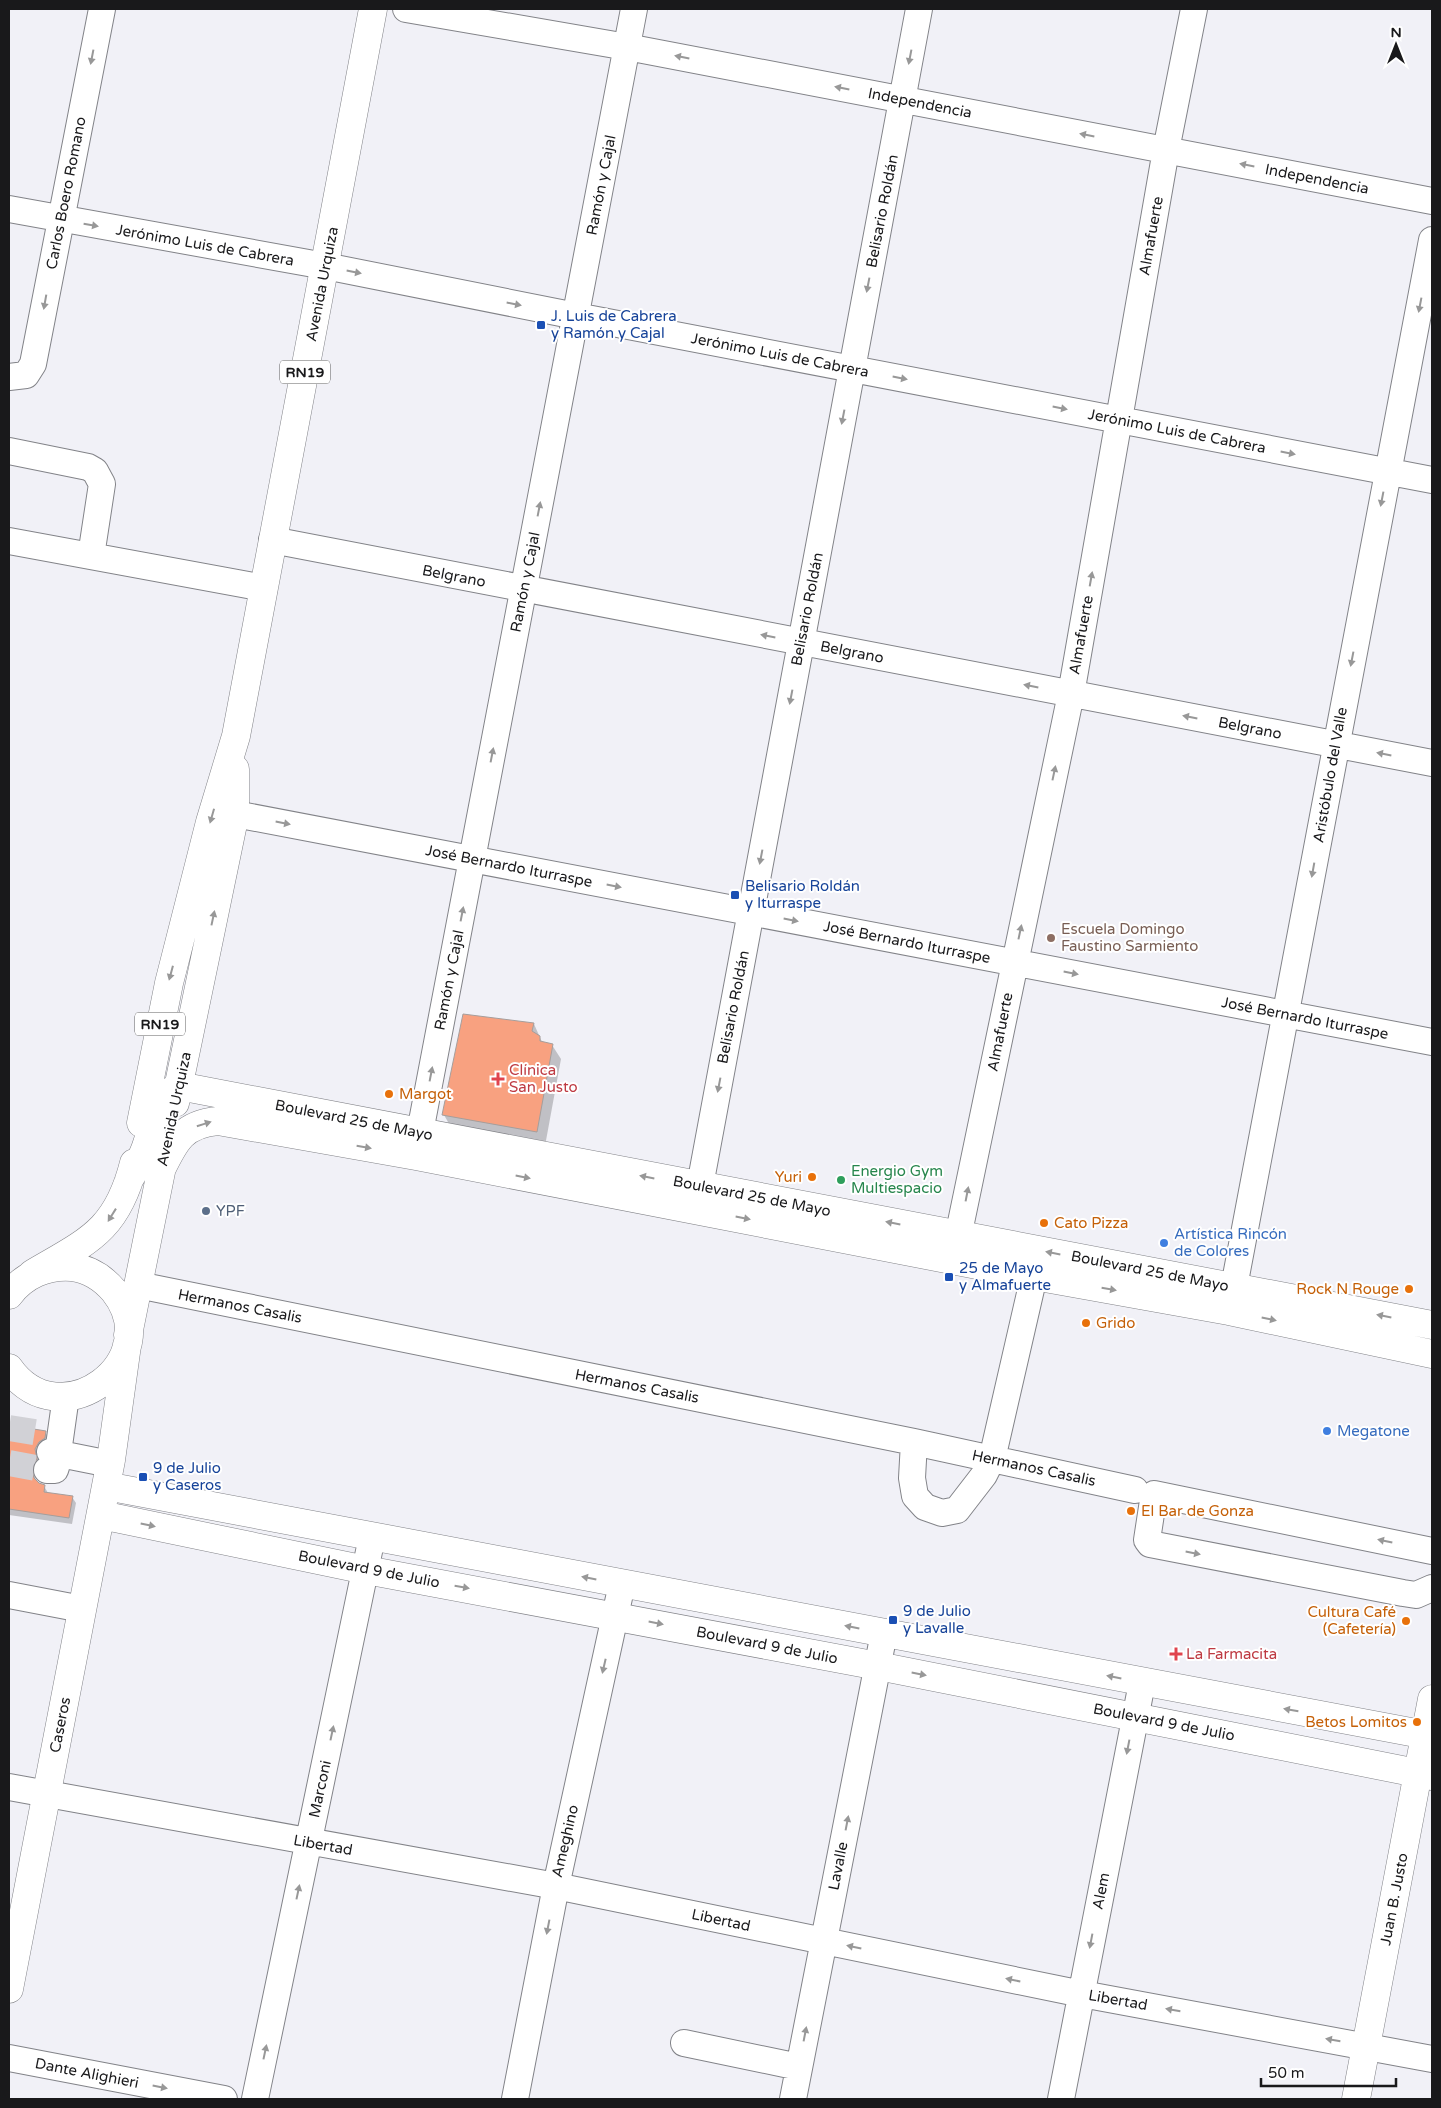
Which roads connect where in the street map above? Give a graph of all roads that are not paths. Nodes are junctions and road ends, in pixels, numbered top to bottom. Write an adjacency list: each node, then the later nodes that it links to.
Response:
1 (102, 9): 12 (street, Carlos Boero Romano, one-way to 12)
2 (372, 9): 14 (main road, Avenida Urquiza / RN19)
3 (406, 9): 7 (street, Independencia)
4 (634, 9): 7 (street, Ramón y Cajal)
5 (919, 9): 8 (street, Belisario Roldán, one-way to 8)
6 (1194, 9): 9 (street, Almafuerte)
7 (627, 47): 8 (street, Independencia, one-way to 7); 15 (street, Ramón y Cajal)
8 (902, 100): 9 (street, Independencia, one-way to 8); 16 (street, Belisario Roldán, one-way to 16)
9 (1166, 150): 10 (street, Independencia, one-way to 9); 18 (street, Almafuerte)
10 (1432, 201)
11 (9, 209): 12 (street, Jerónimo Luis de Cabrera)
12 (60, 219): 14 (street, Jerónimo Luis de Cabrera, one-way to 14); 17 (street, Carlos Boero Romano, one-way to 17)
13 (1432, 240): 20 (street, Aristóbulo del Valle, one-way to 20)
14 (325, 266): 15 (street, Jerónimo Luis de Cabrera, one-way to 15); 22 (main road, Avenida Urquiza / RN19)
15 (576, 316): 16 (street, Jerónimo Luis de Cabrera); 26 (street, Ramón y Cajal, one-way to 15)
16 (852, 369): 18 (street, Jerónimo Luis de Cabrera, one-way to 18); 27 (street, Belisario Roldán, one-way to 27)
17 (17, 376)
18 (1120, 420): 20 (street, Jerónimo Luis de Cabrera, one-way to 20); 28 (street, Almafuerte, one-way to 18)
19 (9, 451): 24 (street)
20 (1387, 472): 21 (street, Jerónimo Luis de Cabrera); 30 (street, Aristóbulo del Valle, one-way to 30)
21 (1432, 480)
22 (272, 540): 25 (main road, Avenida Urquiza / RN19); 26 (street, Belgrano)
23 (9, 541): 24 (street)
24 (91, 556): 25 (street)
25 (264, 588): 29 (main road, Avenida Urquiza / RN19)
26 (524, 589): 27 (street, Belgrano, one-way to 26); 33 (street, Ramón y Cajal, one-way to 26)
27 (801, 642): 28 (street, Belgrano, one-way to 27); 34 (street, Belisario Roldán, one-way to 34)
28 (1070, 694): 30 (street, Belgrano, one-way to 28); 35 (street, Almafuerte, one-way to 28)
29 (236, 736): 32 (main road, Avenida Urquiza / RN19); 41 (main road, Avenida Urquiza / RN19, one-way to 41)
30 (1335, 744): 31 (street, Belgrano, one-way to 30); 36 (street, Aristóbulo del Valle, one-way to 36)
31 (1432, 763)
32 (235, 814): 33 (street, José Bernardo Iturraspe, one-way to 33); 38 (main road, Avenida Urquiza / RN19, one-way to 32)
33 (472, 858): 34 (street, José Bernardo Iturraspe, one-way to 34); 39 (street, Ramón y Cajal, one-way to 33)
34 (751, 912): 35 (street, José Bernardo Iturraspe, one-way to 35); 42 (street, Belisario Roldán, one-way to 42)
35 (1014, 962): 36 (street, José Bernardo Iturraspe, one-way to 36); 43 (street, Almafuerte, one-way to 35)
36 (1286, 1014): 37 (street, José Bernardo Iturraspe); 47 (street, Aristóbulo del Valle)
37 (1432, 1042)
38 (179, 1086): 39 (main road, Boulevard 25 de Mayo); 40 (main road, Avenida Urquiza / RN19); 41 (main road)
39 (418, 1145): 40 (main road, Boulevard 25 de Mayo, one-way to 39); 42 (main road, Boulevard 25 de Mayo)
40 (161, 1170): 46 (main road, Avenida Urquiza / RN19)
41 (129, 1180): 45 (main road, Avenida Urquiza / RN19, one-way to 45)
42 (698, 1198): 43 (main road, Boulevard 25 de Mayo)
43 (956, 1247): 44 (main road, Boulevard 25 de Mayo); 47 (main road, Boulevard 25 de Mayo, one-way to 43)
44 (1034, 1276): 47 (main road, Boulevard 25 de Mayo, one-way to 47); 54 (street)
45 (18, 1284): 49 (main road, RN19)
46 (138, 1285): 49 (main road, Avenida Urquiza / RN19); 53 (street, Hermanos Casalis)
47 (1232, 1299): 48 (main road, Boulevard 25 de Mayo, one-way to 47); 50 (main road, Boulevard 25 de Mayo, one-way to 50)
48 (1432, 1325)
49 (128, 1340): 52 (main road, RN19); 55 (main road, Caseros)
50 (1432, 1354)
51 (14, 1378): 52 (main road, RN19)
52 (69, 1396): 55 (main road, Caseros); 55 (street)
53 (914, 1442): 54 (street, Hermanos Casalis); 54 (street)
54 (992, 1459): 56 (street, Hermanos Casalis)
55 (109, 1470): 57 (main road, Caseros); 58 (main road)
56 (1144, 1492): 59 (street, Hermanos Casalis, one-way to 56); 62 (street, one-way to 62)
57 (100, 1516): 60 (main road, Boulevard 9 de Julio, one-way to 60); 64 (main road, Caseros)
58 (372, 1537): 60 (street, Marconi); 61 (main road, one-way to 58)
59 (1432, 1551)
60 (366, 1570): 65 (main road, Boulevard 9 de Julio, one-way to 65); 75 (street, Marconi, one-way to 60)
61 (622, 1584): 65 (street, Ameghino); 66 (main road, one-way to 61)
62 (1432, 1588)
63 (9, 1595): 64 (street)
64 (82, 1610): 74 (main road, Caseros)
65 (616, 1616): 67 (main road, Boulevard 9 de Julio, one-way to 67); 76 (street, Ameghino, one-way to 76)
66 (884, 1633): 67 (street, Lavalle); 68 (main road, one-way to 66)
67 (878, 1666): 70 (main road, Boulevard 9 de Julio, one-way to 70); 77 (street, Lavalle, one-way to 67)
68 (1142, 1683): 70 (street, Alem); 71 (main road, one-way to 68)
69 (1432, 1699): 71 (main road, Juan B. Justo)
70 (1134, 1716): 72 (main road, Boulevard 9 de Julio); 79 (street, Alem, one-way to 79)
71 (1429, 1736): 72 (main road, Juan B. Justo)
72 (1425, 1774): 81 (main road, Juan B. Justo)
73 (9, 1787): 74 (street, Libertad)
74 (46, 1794): 75 (street, Libertad); 78 (main road, Caseros)
75 (309, 1842): 76 (street, Libertad); 86 (street, Marconi, one-way to 75)
76 (556, 1886): 77 (street, Libertad); 87 (street, Ameghino, one-way to 87)
77 (824, 1941): 79 (street, Libertad, one-way to 77); 84 (street, Lavalle, one-way to 77)
78 (9, 1989)
79 (1082, 1994): 81 (street, Libertad, one-way to 79); 89 (street, Alem)
80 (684, 2044): 84 (street)
81 (1366, 2046): 83 (street, Libertad); 90 (main road, Juan B. Justo)
82 (9, 2058): 85 (street, Dante Alighieri, one-way to 85)
83 (1432, 2059)
84 (799, 2067): 88 (street, Lavalle)
85 (224, 2099)
86 (255, 2099)
87 (515, 2099)
88 (793, 2099)
89 (1061, 2099)
90 (1356, 2099)

